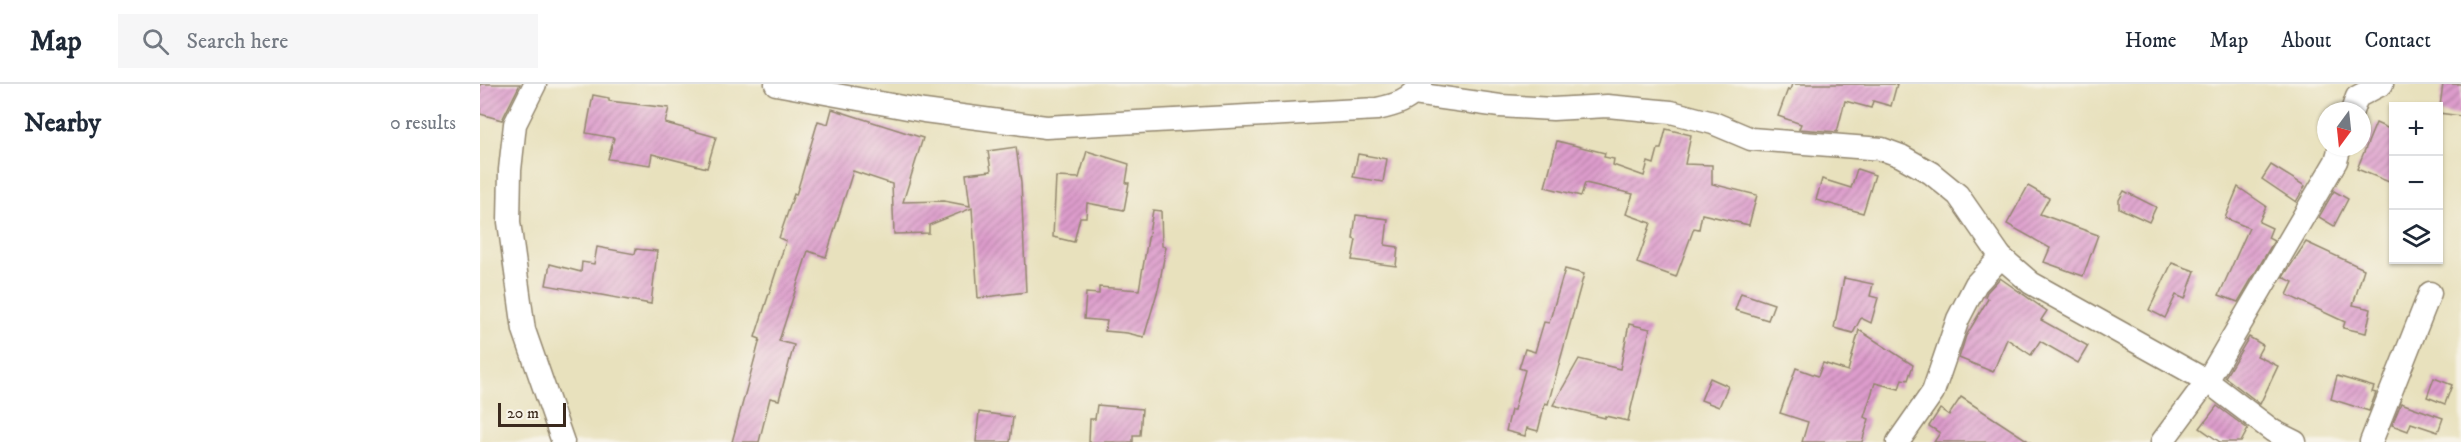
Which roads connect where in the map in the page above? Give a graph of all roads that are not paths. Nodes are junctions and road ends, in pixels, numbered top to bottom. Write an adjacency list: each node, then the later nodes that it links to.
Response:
1 (535, 84): 11 (street)
2 (776, 84): 4 (street)
3 (2382, 84): 6 (street)
4 (839, 89): 5 (street)
5 (1418, 89): 8 (street)
6 (2355, 102)
7 (2336, 156): 10 (street)
8 (2001, 257): 10 (street); 12 (street)
9 (2430, 293): 15 (street)
10 (2207, 381): 13 (street); 14 (street)
11 (563, 442)
12 (1898, 442)
13 (2162, 442)
14 (2295, 442)
15 (2371, 442)

